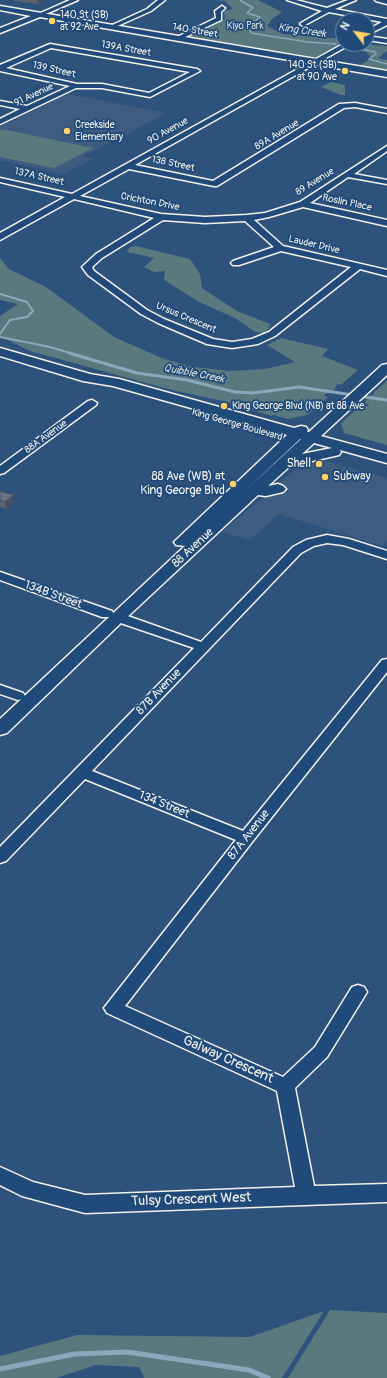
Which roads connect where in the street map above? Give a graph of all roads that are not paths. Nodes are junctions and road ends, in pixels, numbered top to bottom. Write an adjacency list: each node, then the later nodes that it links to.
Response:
1 (75, 0): 10 (street)
2 (162, 0): 13 (street)
3 (290, 0): 9 (street)
4 (353, 0): 9 (street)
5 (378, 0): 6 (street)
6 (387, 2)
7 (222, 8): 17 (street)
8 (0, 9): 10 (main road, 140 Street)
9 (328, 10): 11 (street); 12 (street)
10 (38, 15): 13 (main road, 140 Street); 15 (main road); 16 (main road, 140 Street)
11 (387, 22): 14 (street)
12 (303, 24)
13 (111, 27): 17 (main road, 140 Street)
14 (375, 29)
15 (0, 31)
16 (144, 35): 17 (main road); 21 (main road, 140 Street)
17 (177, 39): 21 (main road, 140 Street)
18 (375, 39): 19 (street)
19 (387, 41)
20 (335, 51): 21 (street, 90 Avenue)
21 (314, 63): 23 (main road, 140 Street); 33 (street, 90 Avenue)
22 (0, 69): 24 (street, 139 Street); 25 (street, 139A Street)
23 (387, 76)
24 (75, 86): 25 (street, 139 Street); 29 (street, 91 Avenue)
25 (150, 95)
26 (345, 98): 28 (street)
27 (0, 103): 29 (street)
28 (351, 105): 30 (street); 37 (street, 89A Avenue)
29 (29, 108): 31 (street, 91 Avenue)
30 (387, 111)
31 (0, 122)
32 (387, 148): 34 (street, 89 Avenue)
33 (128, 166): 37 (street, 138 Street); 38 (street, 90 Avenue)
34 (348, 175): 36 (street); 39 (street, 89 Avenue)
35 (0, 180): 38 (street, 137A Street)
36 (387, 182)
37 (214, 184)
38 (73, 196): 40 (street, Crichton Drive); 43 (street, 90 Avenue)
39 (303, 204): 41 (street, 89 Avenue); 42 (street, Roslin Place)
40 (161, 216): 41 (street, Crichton Drive); 46 (street, Ursus Crescent)
41 (247, 218): 44 (street, Lauder Drive)
42 (387, 223)
43 (0, 237)
44 (280, 248): 45 (street); 46 (street, Lauder Drive)
45 (236, 263)
46 (359, 266): 47 (street, Lauder Drive)
47 (387, 273)
48 (0, 352): 51 (main road, King George Boulevard)
49 (387, 354): 52 (main road, 88 Avenue)
50 (387, 368): 52 (main road, 88 Avenue)
51 (88, 378): 56 (main road, King George Boulevard); 57 (main road, King George Boulevard)
52 (349, 394): 55 (main road, 88 Avenue); 57 (main road, 88 Avenue)
53 (92, 403): 62 (street, 88A Avenue)
54 (306, 420): 56 (main road)
55 (327, 423): 57 (main road, 88 Avenue); 58 (main road)
56 (260, 424): 57 (main road, King George Boulevard)
57 (300, 439): 58 (main road, King George Boulevard); 60 (main road, 88 Avenue); 65 (main road, 88 Avenue)
58 (338, 449): 59 (main road, King George Boulevard); 60 (main road); 61 (main road, King George Boulevard)
59 (387, 459)
60 (285, 462): 65 (main road, 88 Avenue)
61 (387, 467)
62 (0, 471)
63 (387, 555): 66 (street, 87B Avenue)
64 (0, 576): 65 (street, 134B Street)
65 (112, 616): 66 (street, 134B Street); 69 (main road, 88 Avenue); 71 (main road, 88 Avenue)
66 (203, 647): 72 (street, 87B Avenue)
67 (387, 663): 73 (street, 87A Avenue)
68 (0, 689): 69 (street)
69 (18, 696): 70 (main road, 88 Avenue)
70 (0, 712)
71 (0, 729)
72 (82, 772): 73 (street, 134 Street); 74 (street, 87B Avenue)
73 (246, 838): 76 (street, 87A Avenue)
74 (0, 857)
75 (358, 992): 77 (street)
76 (113, 1008): 77 (street, Galway Crescent)
77 (285, 1086): 80 (street, Galway Crescent)
78 (0, 1175): 80 (street, Tulsy Crescent West)
79 (387, 1193): 80 (street, Tulsy Crescent West)
80 (306, 1195)

